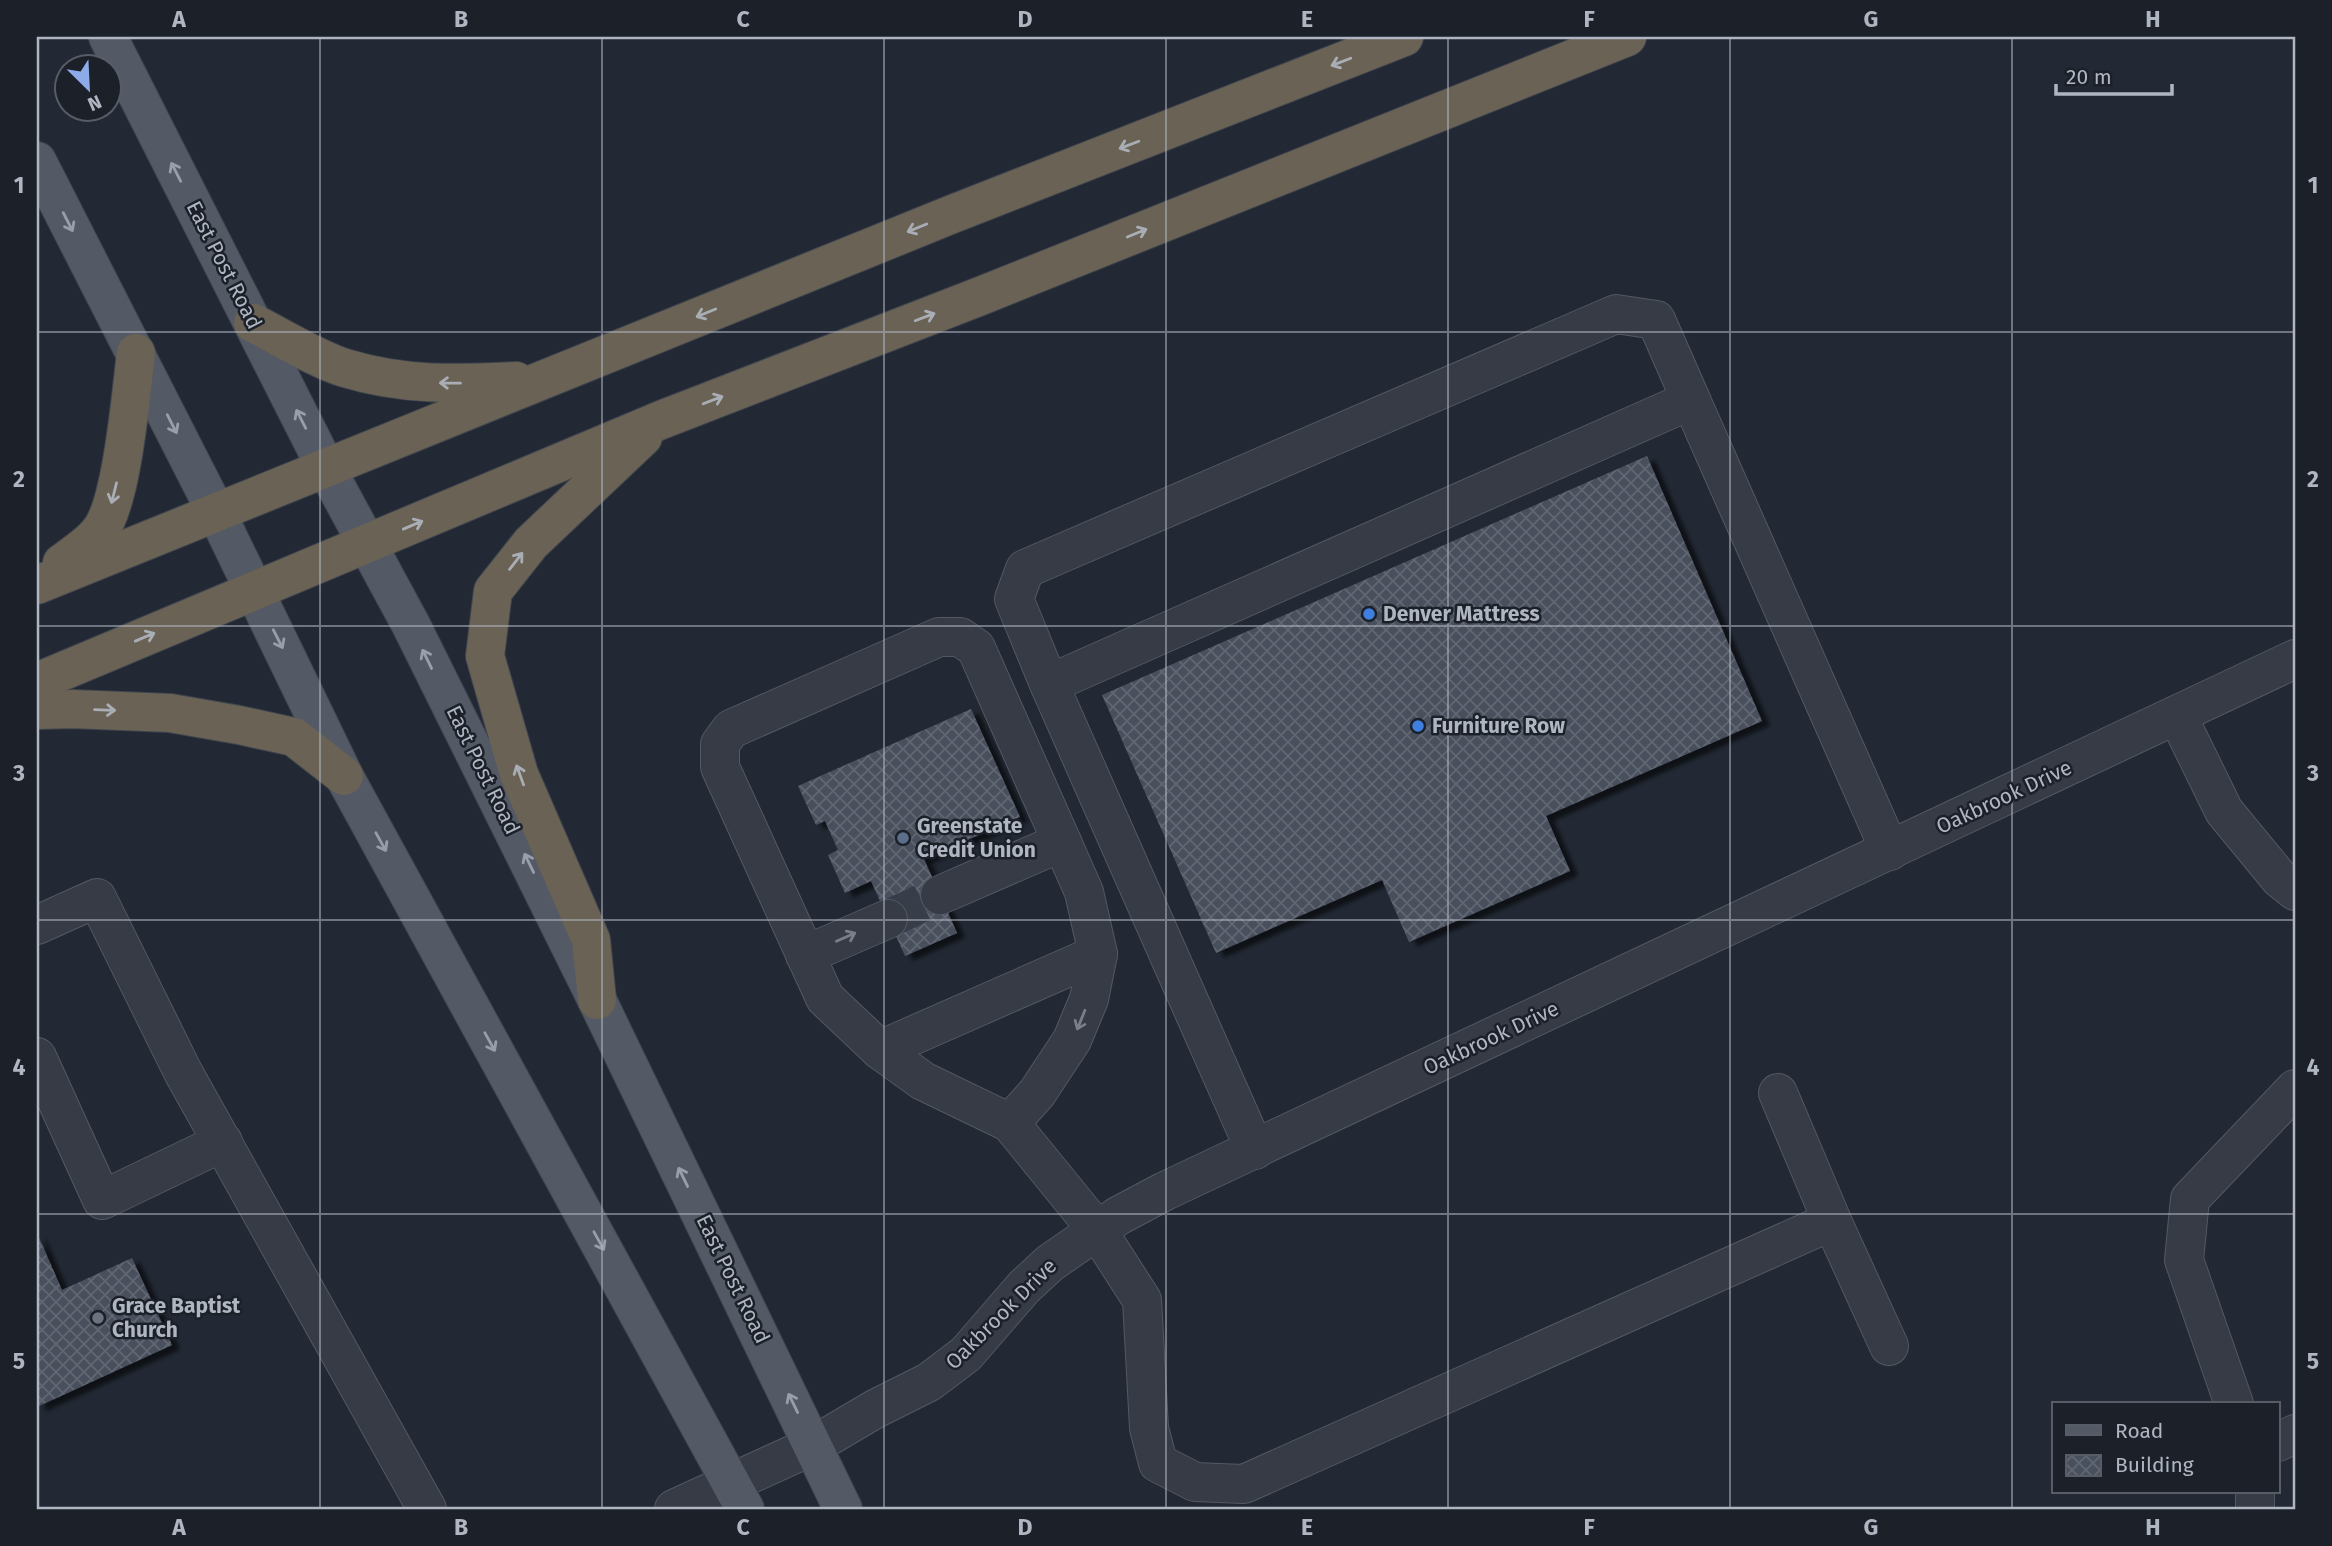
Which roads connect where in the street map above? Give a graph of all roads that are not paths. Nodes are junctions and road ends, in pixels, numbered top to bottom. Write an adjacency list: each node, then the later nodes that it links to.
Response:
1 (108, 37): 5 (main road, East Post Road, one-way to 1)
2 (1404, 37): 7 (highway, one-way to 7)
3 (1627, 37): 9 (highway, one-way to 3)
4 (37, 161): 6 (main road, one-way to 6)
5 (253, 323): 7 (highway, one-way to 5); 10 (main road, East Post Road, one-way to 5)
6 (136, 354): 11 (main road, one-way to 11); 13 (highway, one-way to 13)
7 (542, 379): 10 (highway)
8 (1691, 400): 17 (street); 17 (street); 22 (street)
9 (661, 420): 12 (highway, one-way to 9); 29 (highway, one-way to 9)
10 (326, 468): 11 (highway); 12 (main road, East Post Road)
11 (216, 512): 13 (highway); 14 (main road)
12 (368, 544): 14 (highway); 29 (main road, East Post Road, one-way to 12)
13 (37, 584)
14 (255, 592): 16 (highway, one-way to 14); 20 (main road, one-way to 20)
15 (2295, 659): 19 (street, Oakbrook Drive)
16 (37, 682)
17 (1049, 684): 36 (street)
18 (37, 710): 20 (highway, one-way to 20)
19 (2176, 715): 22 (street, Oakbrook Drive); 23 (street)
20 (344, 776): 42 (main road, one-way to 42)
21 (1062, 842): 24 (street); 27 (street); 28 (street)
22 (1889, 850): 36 (street, Oakbrook Drive)
23 (2295, 891)
24 (940, 895)
25 (888, 919): 28 (street, one-way to 25)
26 (37, 925): 35 (street)
27 (1098, 954): 30 (street); 34 (street, one-way to 34)
28 (805, 955): 30 (street)
29 (597, 1000): 41 (main road, East Post Road, one-way to 29)
30 (880, 1050): 34 (street)
31 (37, 1057): 35 (street)
32 (2295, 1089): 40 (street)
33 (1778, 1093): 37 (street)
34 (1010, 1123): 38 (street)
35 (223, 1142): 43 (street)
36 (1255, 1150): 38 (street, Oakbrook Drive)
37 (1832, 1221): 38 (street); 39 (street)
38 (1097, 1230): 41 (street, Oakbrook Drive)
39 (1889, 1346)
40 (2233, 1402)
41 (814, 1445): 42 (street, Oakbrook Drive); 45 (main road, East Post Road)
42 (738, 1497): 44 (street, Oakbrook Drive)
43 (427, 1509)
44 (674, 1509)
45 (844, 1509)

